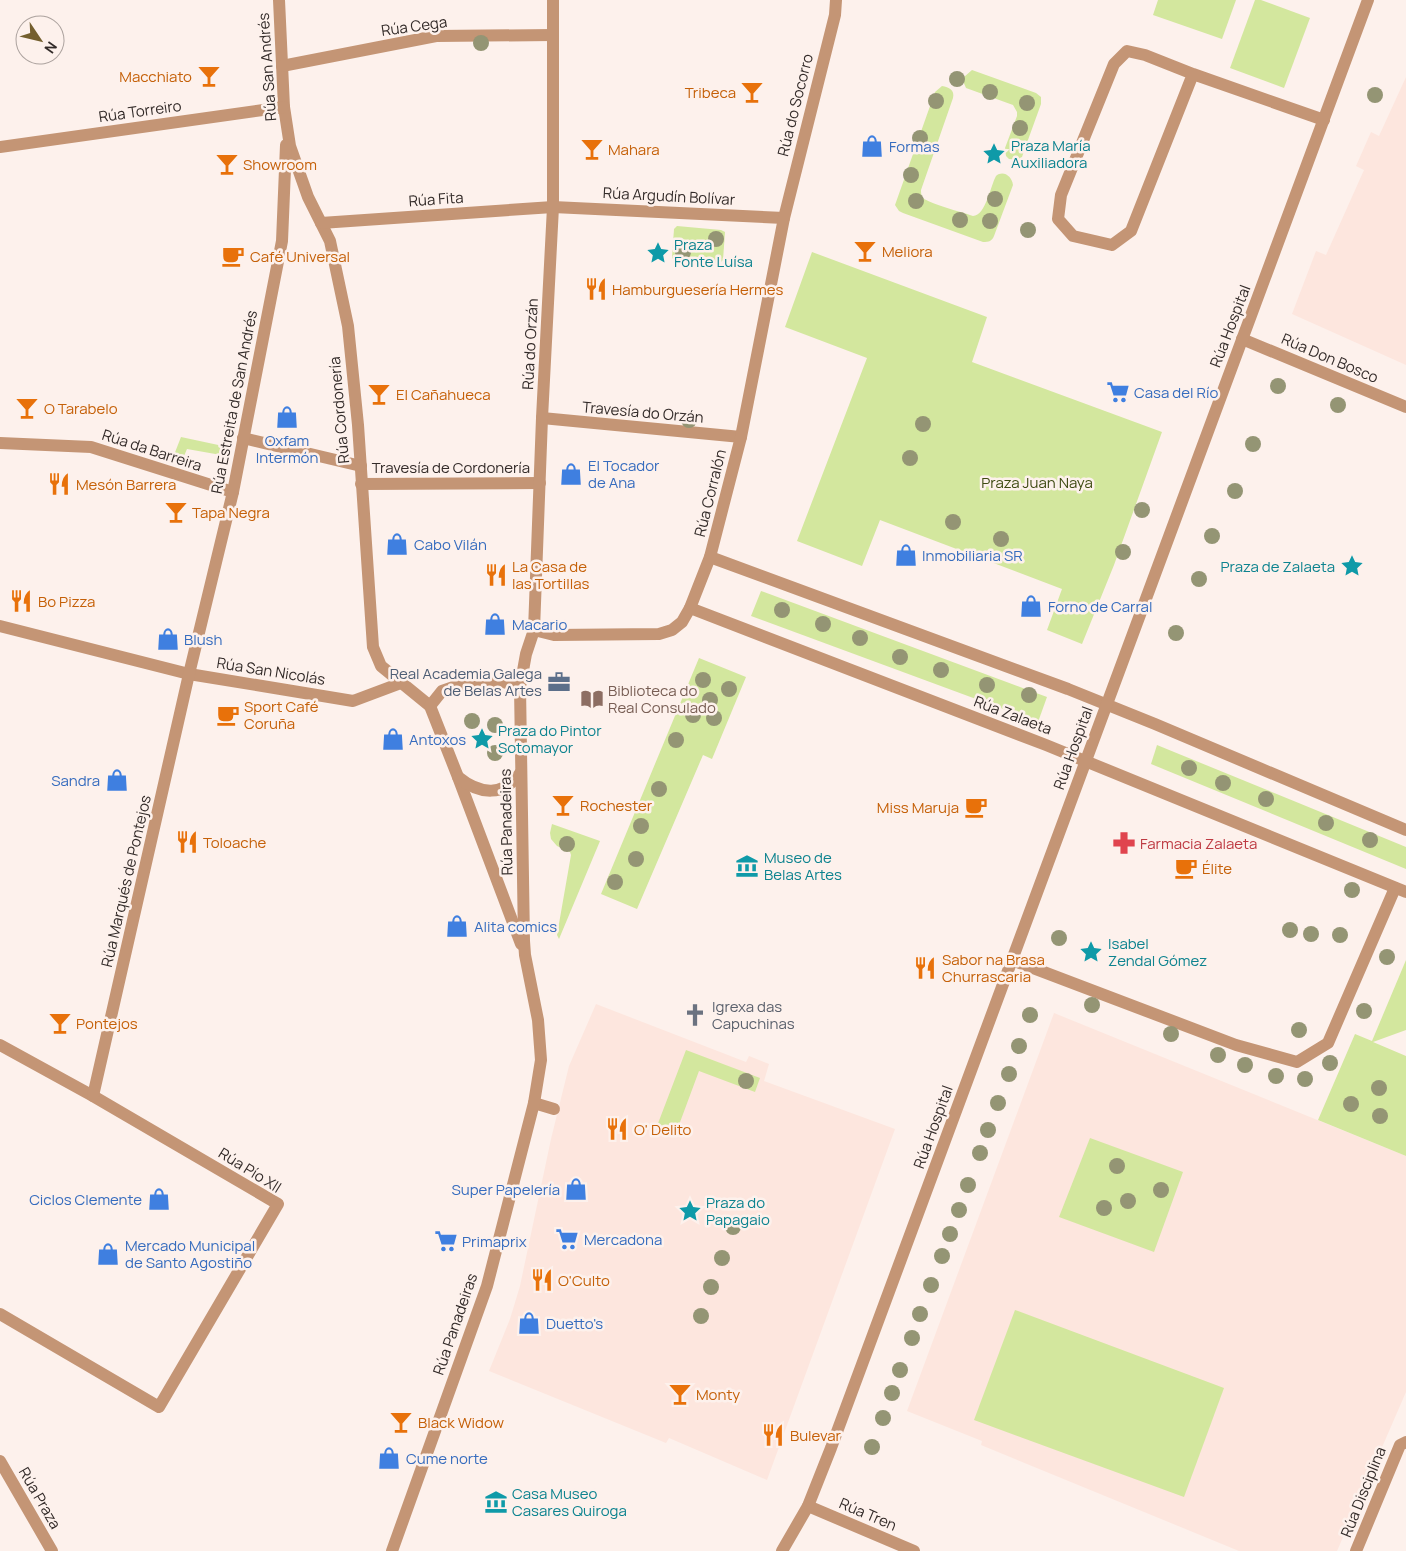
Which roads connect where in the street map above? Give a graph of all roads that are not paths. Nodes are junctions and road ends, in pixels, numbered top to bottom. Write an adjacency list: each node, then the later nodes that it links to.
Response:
1 (279, 0): 6 (street, Rúa San Andrés)
2 (553, 0): 5 (street, Rúa do Orzán)
3 (836, 0): 13 (street, Rúa do Socorro)
4 (1368, 0): 9 (street, Rúa Hospital)
5 (553, 35): 6 (street, Rúa Cega); 12 (street, Rúa do Orzán)
6 (282, 66): 8 (street, Rúa San Andrés)
7 (1193, 74): 7 (street); 9 (street)
8 (284, 107): 10 (street, Rúa San Andrés); 11 (street, Rúa Torreiro)
9 (1324, 120): 15 (street, Rúa Hospital)
10 (287, 132): 14 (street, Rúa Cordonería); 19 (street, Rúa Estreita de San Andrés)
11 (0, 147)
12 (553, 207): 13 (street, Rúa Argudín Bolívar); 14 (street, Rúa Fita); 17 (street, Rúa do Orzán)
13 (784, 218): 18 (street, Rúa Corralón)
14 (321, 223): 21 (street, Rúa Cordonería)
15 (1242, 340): 16 (street, Rúa Don Bosco); 32 (street, Rúa Hospital)
16 (1406, 407)
17 (542, 418): 18 (street, Travesía do Orzán); 22 (street, Rúa do Orzán)
18 (741, 437): 25 (street, Rúa Corralón)
19 (243, 438): 21 (street); 24 (street, Rúa Estreita de San Andrés)
20 (0, 443): 24 (street, Rúa da Barreira)
21 (361, 466): 23 (street, Rúa Cordonería)
22 (540, 483): 23 (street, Travesía de Cordonería); 28 (street, Rúa do Orzán)
23 (362, 484): 30 (street, Rúa Cordonería)
24 (233, 492): 29 (street, Rúa Estreita de San Andrés)
25 (710, 557): 26 (street, Rúa Corralón); 32 (street)
26 (690, 608): 28 (street, Rúa Corralón); 34 (street, Rúa Zalaeta)
27 (1, 629): 29 (street, Rúa San Nicolás)
28 (534, 630): 31 (street, Rúa do Orzán)
29 (189, 674): 30 (street, Rúa San Nicolás); 42 (street, Rúa Marqués de Pontejos)
30 (401, 683): 33 (street)
31 (520, 687): 33 (street); 35 (street, Rúa Panadeiras)
32 (1107, 704): 34 (street, Rúa Hospital); 37 (street)
33 (430, 706): 36 (street, Rúa Panadeiras)
34 (1086, 762): 38 (street, Rúa Zalaeta); 40 (street, Rúa Hospital)
35 (521, 772): 36 (street); 39 (street, Rúa Panadeiras)
36 (458, 778): 39 (street, Rúa Panadeiras)
37 (1406, 830)
38 (1400, 890): 40 (street)
39 (525, 956): 43 (street, Rúa Panadeiras)
40 (1012, 960): 48 (street, Rúa Hospital)
41 (0, 1045): 42 (street, Rúa Pío XII)
42 (94, 1096): 45 (street, Rúa Pío XII)
43 (534, 1102): 44 (street); 50 (street, Rúa Panadeiras)
44 (554, 1109)
45 (0, 1314)
46 (1403, 1443): 53 (street, Rúa Disciplina)
47 (0, 1460): 49 (street, Rúa Praza)
48 (808, 1506): 51 (street, Rúa Hospital); 52 (street, Rúa Tren)
49 (52, 1551)
50 (392, 1551)
51 (782, 1551)
52 (914, 1551)
53 (1356, 1551)

